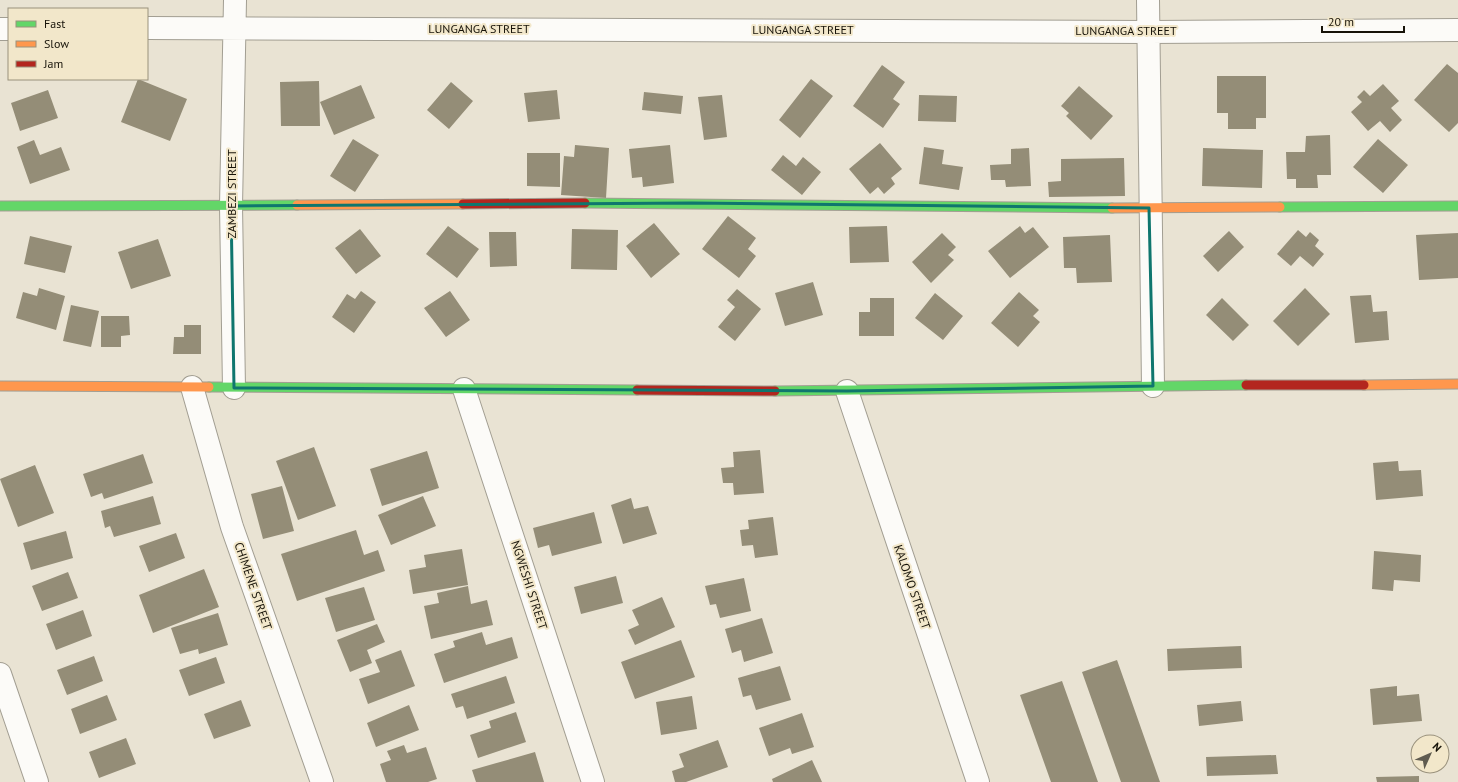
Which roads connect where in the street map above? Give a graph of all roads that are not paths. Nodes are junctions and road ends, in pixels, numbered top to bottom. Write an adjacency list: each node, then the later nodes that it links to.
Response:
1 (235, 0): 4 (street, ZAMBEZI STREET)
2 (1148, 0): 6 (street)
3 (148, 28): 4 (street, LUNGANGA STREET)
4 (234, 28): 6 (street, LUNGANGA STREET); 8 (street, ZAMBEZI STREET)
5 (1458, 30): 6 (street, LUNGANGA STREET)
6 (1149, 32): 10 (street)
7 (0, 206): 8 (street)
8 (231, 206): 10 (street); 15 (street, ZAMBEZI STREET)
9 (1458, 206): 10 (street)
10 (1150, 208): 13 (street)
11 (1458, 384): 13 (street)
12 (0, 386): 14 (street)
13 (1153, 386): 17 (street)
14 (192, 388): 15 (street); 20 (street, CHIMENE STREET)
15 (234, 388): 16 (street)
16 (464, 389): 17 (street); 21 (street, NGWESHI STREET)
17 (846, 391): 22 (street, KALOMO STREET)
18 (0, 674): 19 (street)
19 (37, 782)
20 (322, 782)
21 (593, 782)
22 (978, 782)

